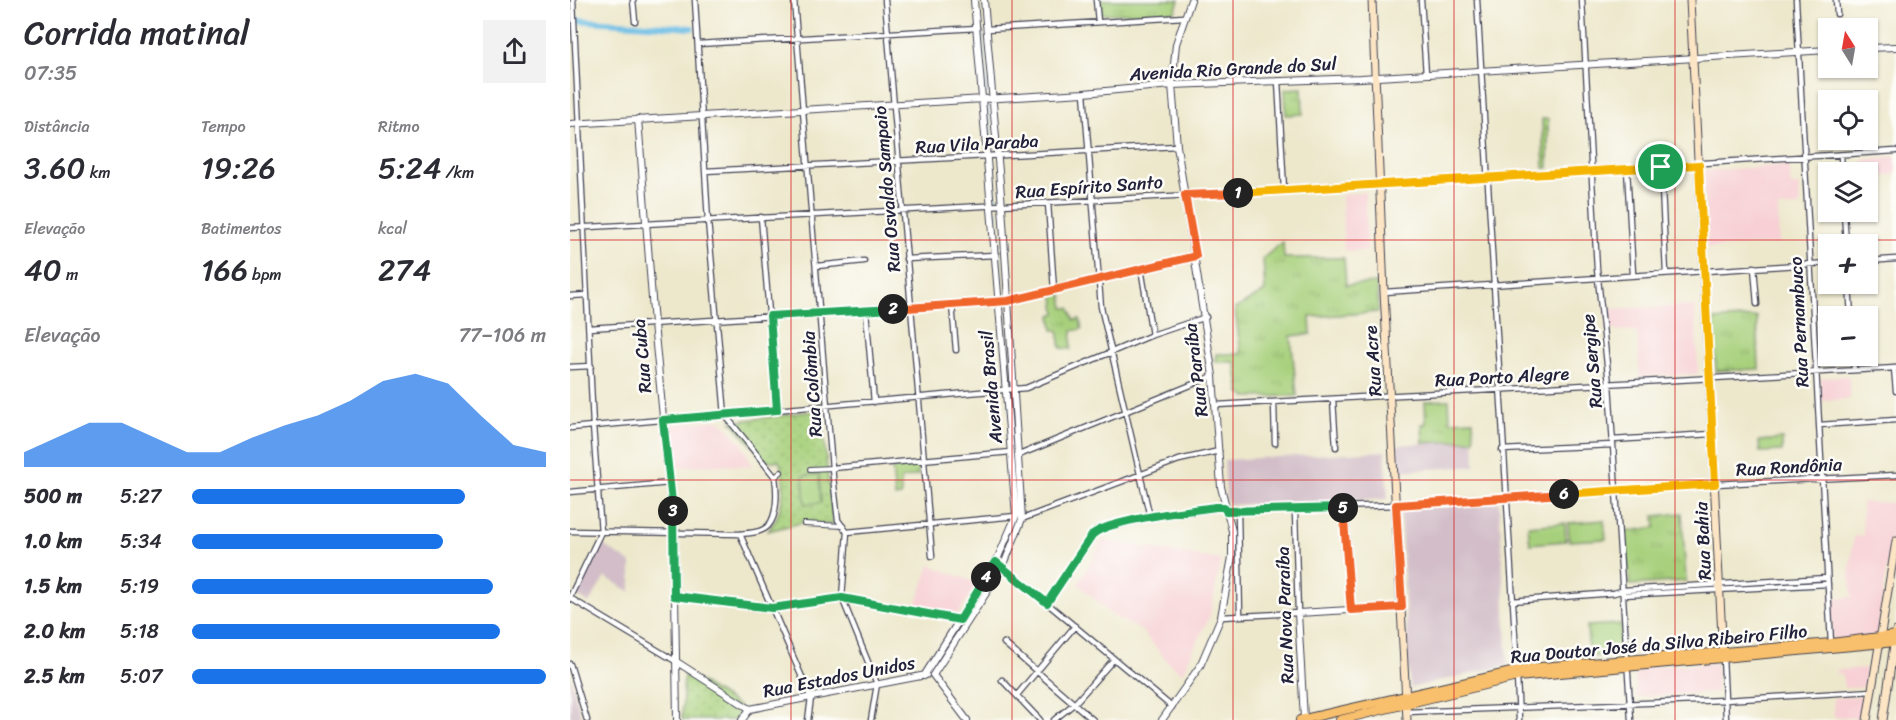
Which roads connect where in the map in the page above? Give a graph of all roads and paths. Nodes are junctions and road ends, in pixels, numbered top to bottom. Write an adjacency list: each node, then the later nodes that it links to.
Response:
1 (573, 0): 19 (street)
2 (633, 0): 20 (street)
3 (695, 0): 26 (street)
4 (794, 0): 25 (street, Rua Colômbia)
5 (885, 0): 24 (street, Rua Osvaldo Sampaio)
6 (974, 0): 22 (street, Avenida Brasil)
7 (984, 0): 23 (street, Avenida Brasil)
8 (1096, 0): 21 (street)
9 (1372, 0): 35 (main road, Rua Acre)
10 (1421, 0): 34 (street)
11 (1477, 0): 33 (street)
12 (1582, 0): 32 (street, Rua Sergipe)
13 (1690, 0): 31 (main road, Rua Bahia)
14 (1796, 0): 30 (street, Rua Pernambuco)
15 (1836, 0): 17 (street)
16 (1191, 1): 18 (street, Rua Paraíba)
17 (1837, 14)
18 (1184, 16): 21 (street); 37 (street, Rua Paraíba)
19 (572, 18): 39 (street)
20 (635, 21)
21 (1098, 22): 23 (street)
22 (977, 27): 24 (street); 41 (street, Avenida Brasil)
23 (987, 29): 42 (street, Avenida Brasil)
24 (888, 33): 25 (street); 43 (street, Rua Osvaldo Sampaio)
25 (798, 38): 26 (street); 44 (street, Rua Colômbia)
26 (698, 44): 45 (street)
27 (1896, 47): 28 (street)
28 (1878, 48)
29 (1818, 51): 30 (street, Avenida Rio Grande do Sul)
30 (1799, 52): 31 (street, Avenida Rio Grande do Sul); 55 (street, Rua Pernambuco)
31 (1693, 59): 32 (street, Avenida Rio Grande do Sul); 58 (main road, Rua Bahia)
32 (1585, 65): 33 (street, Avenida Rio Grande do Sul); 63 (street, Rua Sergipe)
33 (1479, 71): 34 (street, Avenida Rio Grande do Sul); 64 (street)
34 (1426, 74): 35 (street, Avenida Rio Grande do Sul)
35 (1375, 76): 36 (street, Avenida Rio Grande do Sul); 65 (main road, Rua Acre)
36 (1278, 81): 37 (street, Avenida Rio Grande do Sul); 66 (street)
37 (1172, 85): 40 (street, Avenida Rio Grande do Sul); 49 (street, Rua Paraíba)
38 (570, 88): 39 (street)
39 (578, 88): 47 (street)
40 (1084, 93): 42 (street, Avenida Rio Grande do Sul); 50 (street)
41 (984, 99): 42 (street, Avenida Rio Grande do Sul); 43 (street, Avenida Rio Grande do Sul); 53 (street, Avenida Brasil)
42 (992, 99): 54 (street, Avenida Brasil)
43 (894, 104): 44 (street, Avenida Rio Grande do Sul); 56 (street, Rua Osvaldo Sampaio)
44 (804, 110): 45 (street, Avenida Rio Grande do Sul); 59 (street, Rua Colômbia)
45 (702, 115): 46 (street, Avenida Rio Grande do Sul); 62 (street)
46 (638, 119): 47 (street, Avenida Rio Grande do Sul); 76 (street, Rua Cuba)
47 (578, 123): 48 (street, Avenida Rio Grande do Sul); 78 (street)
48 (570, 124)
49 (1177, 146): 50 (street, Rua Vila Paraba); 67 (street, Rua Paraíba)
50 (1089, 151): 54 (street, Rua Vila Paraba); 68 (street)
51 (1896, 151): 52 (street, Rua Espírito Santo)
52 (1841, 156): 55 (street, Rua Espírito Santo); 57 (street)
53 (988, 157): 54 (street, Rua Vila Paraba); 56 (street, Rua Vila Paraba); 70 (street, Avenida Brasil)
54 (997, 157): 71 (street, Avenida Brasil)
55 (1804, 158): 58 (street, Rua Espírito Santo); 85 (street, Rua Pernambuco)
56 (900, 162): 59 (street, Rua Vila Paraba); 72 (street, Rua Osvaldo Sampaio)
57 (1841, 162)
58 (1699, 165): 60 (street, Rua Espírito Santo); 90 (main road, Rua Bahia)
59 (809, 166): 62 (street, Rua Vila Paraba); 73 (street, Rua Colômbia)
60 (1661, 167): 61 (street, Rua Espírito Santo); 91 (street)
61 (1627, 170): 63 (street, Rua Espírito Santo); 92 (street)
62 (705, 171): 75 (street)
63 (1593, 171): 64 (street, Rua Espírito Santo); 94 (street, Rua Sergipe)
64 (1488, 177): 65 (street, Rua Espírito Santo); 95 (street)
65 (1380, 183): 66 (street, Rua Espírito Santo); 97 (main road, Rua Acre)
66 (1284, 190): 67 (street, Rua Espírito Santo)
67 (1185, 195): 68 (street, Rua Espírito Santo); 80 (street, Rua Paraíba)
68 (1093, 200): 69 (street, Rua Espírito Santo); 93 (street)
69 (1048, 203): 71 (street, Rua Espírito Santo); 96 (street)
70 (992, 206): 71 (street, Rua Espírito Santo); 72 (street, Rua Espírito Santo); 79 (street, Avenida Brasil)
71 (1002, 206): 100 (street, Avenida Brasil)
72 (902, 211): 73 (street, Rua Espírito Santo); 82 (street, Rua Osvaldo Sampaio)
73 (813, 215): 74 (street, Rua Espírito Santo); 87 (street, Rua Colômbia)
74 (761, 217): 75 (street, Rua Espírito Santo); 107 (street)
75 (708, 221): 76 (street, Rua Espírito Santo); 109 (street)
76 (646, 224): 78 (street, Rua Espírito Santo); 110 (street, Rua Cuba)
77 (570, 228): 78 (street, Rua Espírito Santo)
78 (583, 228): 98 (street)
79 (996, 255): 82 (street); 101 (street, Avenida Brasil)
80 (1196, 256): 89 (street); 108 (street, Rua Paraíba)
81 (1896, 259): 83 (street)
82 (906, 260): 104 (street, Rua Osvaldo Sampaio)
83 (1878, 260)
84 (864, 261): 87 (street)
85 (1809, 264): 86 (street); 88 (street); 120 (street, Rua Pernambuco)
86 (1818, 264)
87 (817, 266): 106 (street, Rua Colômbia)
88 (1754, 267): 90 (street); 102 (street)
89 (1141, 268): 93 (street); 112 (street)
90 (1704, 269): 91 (street); 122 (main road, Rua Bahia)
91 (1666, 273): 92 (street)
92 (1633, 274): 94 (street)
93 (1099, 278): 96 (street); 114 (street)
94 (1598, 279): 95 (street); 123 (street, Rua Sergipe)
95 (1493, 285): 97 (street); 126 (street)
96 (1054, 290): 100 (street)
97 (1384, 292): 128 (main road, Rua Acre)
98 (587, 295): 99 (street); 111 (street)
99 (570, 296)
100 (1008, 301): 101 (street); 125 (street, Avenida Brasil)
101 (999, 302): 103 (street); 124 (street, Avenida Brasil)
102 (1757, 304)
103 (952, 305): 104 (street); 113 (street)
104 (911, 308): 105 (street); 129 (street, Rua Osvaldo Sampaio)
105 (866, 310): 106 (street); 131 (street)
106 (821, 313): 107 (street); 134 (street, Rua Colômbia)
107 (770, 316): 109 (street); 135 (street)
108 (1206, 317): 112 (street); 121 (street, Rua Paraíba)
109 (717, 320): 110 (street); 137 (street)
110 (654, 324): 111 (street); 138 (street, Rua Cuba)
111 (589, 328): 115 (street)
112 (1152, 335): 114 (street)
113 (956, 350)
114 (1110, 354): 125 (street); 136 (street)
115 (591, 366): 117 (street); 141 (street)
116 (1854, 366): 119 (street)
117 (570, 367)
118 (1895, 368): 119 (street, Rua Porto Alegre); 127 (street)
119 (1854, 370): 120 (street, Rua Porto Alegre)
120 (1816, 373): 122 (street, Rua Porto Alegre); 140 (street, Rua Pernambuco)
121 (1214, 376): 133 (street, Rua Paraíba); 136 (street)
122 (1709, 379): 123 (street, Rua Porto Alegre); 143 (main road, Rua Bahia)
123 (1609, 384): 126 (street, Rua Porto Alegre); 144 (street, Rua Sergipe)
124 (1004, 390): 125 (street); 129 (street); 149 (street, Avenida Brasil)
125 (1014, 390): 150 (street, Avenida Brasil)
126 (1499, 390): 128 (street, Rua Porto Alegre); 148 (street)
127 (1896, 391)
128 (1391, 397): 130 (street, Rua Porto Alegre); 165 (main road, Rua Acre)
129 (918, 398): 131 (street); 151 (street, Rua Osvaldo Sampaio)
130 (1334, 400): 132 (street, Rua Porto Alegre); 146 (street)
131 (874, 402): 134 (street)
132 (1274, 403): 133 (street, Rua Porto Alegre); 145 (street)
133 (1217, 405): 147 (street, Rua Paraíba)
134 (828, 406): 135 (street); 152 (street, Rua Colômbia)
135 (777, 410): 137 (street)
136 (1125, 413): 150 (street); 156 (street)
137 (724, 415): 138 (street); 157 (street)
138 (663, 420): 141 (street); 159 (street, Rua Cuba)
139 (1896, 420): 140 (street)
140 (1819, 425): 158 (street, Rua Pernambuco)
141 (593, 426): 142 (street); 161 (street)
142 (570, 428)
143 (1712, 434): 144 (street); 160 (main road, Rua Bahia)
144 (1612, 442): 148 (street); 162 (street, Rua Sergipe)
145 (1275, 443)
146 (1336, 447)
147 (1219, 450): 156 (street); 167 (street, Rua Paraíba)
148 (1502, 450): 164 (street)
149 (1011, 452): 151 (street); 170 (street, Avenida Brasil)
150 (1019, 455): 170 (street, Avenida Brasil)
151 (923, 460): 152 (street); 174 (street, Rua Osvaldo Sampaio)
152 (832, 468): 153 (street); 173 (street, Rua Colômbia)
153 (810, 469)
154 (781, 472): 157 (street)
155 (1896, 475): 158 (street, Rua Rondônia)
156 (1139, 476): 170 (street); 171 (street)
157 (775, 477): 179 (street)
158 (1822, 479): 160 (street, Rua Rondônia); 184 (street, Rua Pernambuco)
159 (670, 483): 161 (street); 176 (street, Rua Cuba)
160 (1715, 484): 162 (street, Rua Rondônia); 185 (main road, Rua Bahia)
161 (599, 490): 163 (street); 177 (street)
162 (1616, 491): 164 (street, Rua Rondônia); 186 (street, Rua Sergipe)
163 (570, 492)
164 (1505, 498): 165 (street, Rua Rondônia); 190 (street)
165 (1396, 505): 166 (street, Rua Rondônia); 192 (main road, Rua Acre)
166 (1345, 508): 169 (street, Rua Rondônia); 194 (street)
167 (1225, 509): 168 (street, Rua Rondônia); 171 (street, Rua Rondônia); 197 (street, Rua Paraíba)
168 (1238, 511): 169 (street, Rua Rondônia); 196 (street)
169 (1295, 511): 195 (street, Rua Nova Paraíba)
170 (1019, 517): 174 (street); 182 (street, Avenida Brasil); 183 (street, Avenida Brasil)
171 (1150, 517): 191 (street, Rua Rondônia)
172 (804, 524): 173 (street)
173 (843, 526): 178 (street, Rua Colômbia)
174 (928, 526): 178 (street); 181 (street, Rua Osvaldo Sampaio)
175 (570, 531): 177 (street)
176 (674, 531): 177 (street); 179 (street); 187 (street, Rua Cuba)
177 (601, 532): 188 (street)
178 (847, 532): 189 (street)
179 (740, 534): 193 (street)
180 (1896, 540): 201 (main road)
181 (932, 556)
182 (996, 562): 183 (street); 198 (street, Avenida Brasil)
183 (1003, 567): 191 (street); 211 (street, Avenida Brasil)
184 (1828, 581): 185 (street); 203 (street, Rua Pernambuco)
185 (1720, 587): 186 (street); 204 (main road, Rua Bahia)
186 (1624, 593): 190 (street); 207 (street, Rua Sergipe)
187 (674, 596): 193 (street); 206 (street, Rua Cuba)
188 (570, 597): 206 (street)
189 (842, 598): 193 (street); 198 (street); 214 (street)
190 (1512, 601): 210 (street)
191 (1047, 603): 199 (street)
192 (1402, 607): 194 (street); 222 (main road, Rua Acre)
193 (772, 608): 217 (street)
194 (1351, 610): 195 (street)
195 (1298, 614): 196 (street); 225 (street, Rua Nova Paraíba)
196 (1240, 616): 197 (street)
197 (1221, 617): 221 (street, Rua Paraíba)
198 (960, 620): 212 (street, Avenida Brasil)
199 (1075, 626): 205 (street); 209 (street)
200 (1896, 637): 201 (main road); 241 (main road)
201 (1881, 641): 203 (main road, Rua Doutor José da Silva Ribeiro Filho); 204 (main road, Rua Doutor José da Silva Ribeiro Filho); 215 (main road)
202 (1004, 643): 209 (street)
203 (1831, 643): 204 (main road, Rua Doutor José da Silva Ribeiro Filho)
204 (1723, 654): 207 (main road, Rua Doutor José da Silva Ribeiro Filho); 218 (street, Rua Bahia)
205 (1114, 659): 219 (street); 221 (street)
206 (676, 662): 224 (street); 227 (street, Rua Cuba)
207 (1628, 662): 210 (main road, Rua Doutor José da Silva Ribeiro Filho); 220 (street, Rua Sergipe)
208 (570, 664): 226 (street)
209 (1038, 670): 216 (street); 219 (street)
210 (1517, 674): 222 (main road, Rua Doutor José da Silva Ribeiro Filho); 223 (street)
211 (933, 675): 212 (street, Rua Estados Unidos); 231 (street)
212 (924, 676): 214 (street, Rua Estados Unidos)
213 (1002, 680): 216 (street)
214 (877, 684): 217 (street, Rua Estados Unidos); 230 (street)
215 (1872, 690): 218 (street); 240 (main road)
216 (1017, 695): 232 (street)
217 (811, 698): 224 (street, Rua Estados Unidos); 229 (street)
218 (1725, 700): 220 (street); 239 (street, Rua Bahia)
219 (1076, 703): 233 (street); 234 (street)
220 (1630, 704): 223 (street); 238 (street, Rua Sergipe)
221 (1172, 707): 235 (street, Rua Paraíba)
222 (1406, 708): 223 (street); 225 (main road, Rua Doutor José da Silva Ribeiro Filho); 236 (main road, Rua Doutor José da Silva Ribeiro Filho)
223 (1519, 708): 237 (street)
224 (750, 709): 228 (street)
225 (1302, 719)
226 (587, 720)
227 (677, 720)
228 (742, 720)
229 (808, 720)
230 (871, 720)
231 (967, 720)
232 (1040, 720)
233 (1054, 720)
234 (1093, 720)
235 (1162, 720)
236 (1340, 720)
237 (1519, 720)
238 (1631, 720)
239 (1726, 720)
240 (1867, 720)
241 (1883, 720)

